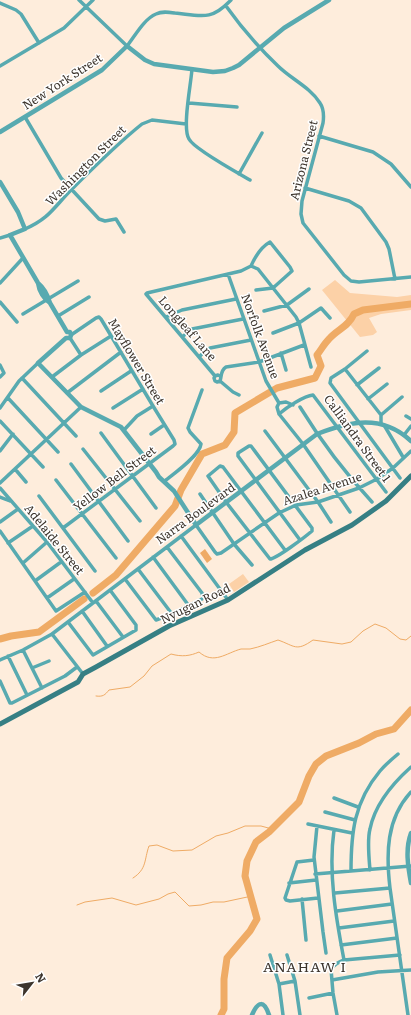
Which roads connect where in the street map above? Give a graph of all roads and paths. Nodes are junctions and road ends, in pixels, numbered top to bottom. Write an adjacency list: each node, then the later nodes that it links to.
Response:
1 (79, 0): 6 (street)
2 (93, 0): 6 (street)
3 (232, 0): 7 (street, New York Street)
4 (329, 0): 10 (street)
5 (0, 3): 8 (street)
6 (87, 6): 8 (street); 9 (street)
7 (226, 6): 9 (street, New York Street); 10 (street, Arizona Street)
8 (39, 43): 11 (street)
9 (127, 46): 12 (street); 15 (street, New York Street)
10 (260, 48): 12 (street); 19 (street, Arizona Street)
11 (0, 66)
12 (192, 69): 13 (street)
13 (189, 103): 14 (street); 16 (street)
14 (237, 107)
15 (25, 117): 17 (street, New York Street); 25 (street)
16 (186, 124): 20 (street); 25 (street, Washington Street)
17 (0, 132)
18 (262, 133): 20 (street)
19 (319, 136): 23 (street); 24 (street, Arizona Street)
20 (239, 174): 21 (street)
21 (250, 180)
22 (0, 182): 26 (street)
23 (411, 187)
24 (305, 188): 34 (street); 34 (street, Arizona Street)
25 (71, 190): 26 (street, Washington Street); 27 (street)
26 (25, 229): 28 (street, Washington Street)
27 (124, 232)
28 (10, 235): 29 (street, Washington Street); 30 (street)
29 (0, 238)
30 (23, 258): 36 (street); 42 (street)
31 (250, 266): 32 (street); 37 (street); 37 (street)
32 (228, 274): 41 (street, Norfolk Avenue); 48 (street, Longleaf Lane)
33 (411, 277): 34 (street, Arizona Street)
34 (395, 279)
35 (78, 281): 42 (street)
36 (0, 283)
37 (273, 288): 39 (street); 44 (street)
38 (309, 289): 44 (street)
39 (256, 290)
40 (89, 297): 47 (street)
41 (236, 299): 48 (street); 50 (street, Norfolk Avenue)
42 (48, 301): 46 (street); 47 (street)
43 (0, 302): 51 (street)
44 (287, 305): 45 (street); 52 (street)
45 (264, 311)
46 (23, 314)
47 (58, 316): 54 (street)
48 (166, 317): 56 (street, Longleaf Lane)
49 (330, 318): 52 (street)
50 (243, 319): 56 (street); 57 (street, Norfolk Avenue)
51 (17, 322)
52 (300, 324): 53 (street); 58 (street)
53 (274, 333)
54 (69, 336): 55 (street, Mayflower Street); 62 (street); 65 (street)
55 (111, 336): 60 (street, Mayflower Street); 62 (street)
56 (182, 336): 63 (street, Longleaf Lane)
57 (251, 340): 63 (street); 64 (street, Norfolk Avenue)
58 (304, 345): 61 (street); 67 (street)
59 (366, 351): 69 (street)
60 (121, 352): 71 (street, Mayflower Street); 83 (street)
61 (281, 353): 64 (street); 70 (street)
62 (81, 355): 75 (street)
63 (200, 356): 72 (street, Longleaf Lane)
64 (259, 362): 73 (street); 88 (street, Norfolk Avenue)
65 (38, 363): 75 (street); 76 (street)
66 (0, 365): 74 (street)
67 (311, 367)
68 (379, 368): 79 (street)
69 (345, 369): 79 (street); 100 (street)
70 (286, 370)
71 (131, 371): 80 (street, Mayflower Street); 81 (street)
72 (215, 376): 73 (street); 77 (street)
73 (220, 376): 77 (street)
74 (0, 377)
75 (52, 377): 83 (street)
76 (22, 378): 86 (street); 101 (street)
77 (220, 381): 84 (street)
78 (387, 384): 87 (street)
79 (357, 385): 87 (street)
80 (143, 389): 90 (street, Mayflower Street); 94 (street)
81 (101, 390)
82 (202, 390): 137 (street)
83 (66, 392): 91 (street)
84 (239, 395)
85 (402, 397): 96 (street)
86 (8, 398): 93 (street); 114 (street)
87 (368, 399): 96 (street)
88 (278, 402): 89 (street); 95 (street)
89 (292, 405): 95 (street); 104 (street, Calliandra Street 1)
90 (153, 406): 102 (street, Mayflower Street); 106 (street)
91 (81, 407): 101 (street); 106 (street)
92 (300, 407): 111 (street)
93 (0, 408)
94 (114, 408)
95 (279, 414): 117 (street)
96 (380, 415): 103 (street)
97 (406, 416): 98 (street)
98 (411, 419)
99 (0, 421): 109 (street)
100 (359, 422): 103 (street, Narra Boulevard); 104 (street, Narra Boulevard); 128 (street)
101 (64, 423): 113 (street); 114 (street)
102 (164, 425): 110 (street); 116 (street, Mayflower Street)
103 (382, 425): 112 (street, Narra Boulevard); 123 (street)
104 (337, 426): 111 (street, Narra Boulevard); 135 (street, Calliandra Street 1)
105 (411, 426): 112 (street)
106 (124, 430): 126 (street)
107 (265, 431): 124 (street)
108 (101, 433): 133 (street)
109 (13, 434): 119 (street); 122 (street)
110 (151, 434)
111 (317, 434): 117 (street, Narra Boulevard); 142 (street)
112 (404, 435): 115 (street, Narra Boulevard)
113 (76, 436)
114 (47, 439): 121 (street); 122 (street)
115 (411, 441)
116 (175, 444): 126 (street, Yellow Bell Street)
117 (303, 444): 124 (street, Narra Boulevard); 148 (street)
118 (83, 449): 143 (street)
119 (0, 451)
120 (411, 451): 123 (street, Azalea Avenue)
121 (58, 452)
122 (31, 454): 127 (street); 129 (street)
123 (403, 457): 128 (street, Azalea Avenue)
124 (285, 458): 130 (street, Narra Boulevard); 154 (street)
125 (71, 464): 152 (street)
126 (150, 464): 131 (street); 133 (street, Yellow Bell Street)
127 (43, 467)
128 (392, 468): 134 (street); 135 (street, Azalea Avenue)
129 (15, 469): 139 (street); 140 (street)
130 (270, 471): 138 (street, Narra Boulevard); 138 (street); 156 (street)
131 (156, 472): 137 (street); 144 (street)
132 (411, 476): 193 (main road, Nyugan Road)
133 (132, 477): 143 (street, Yellow Bell Street); 157 (street)
134 (400, 478)
135 (377, 479): 142 (street, Azalea Avenue); 146 (street, Calliandra Street 1)
136 (56, 480): 162 (street)
137 (166, 480): 144 (street)
138 (256, 481): 145 (street, Narra Boulevard); 161 (street)
139 (26, 482)
140 (0, 483)
141 (0, 488): 151 (street, Adelaide Street)
142 (359, 488): 148 (street, Azalea Avenue); 155 (street)
143 (115, 489): 152 (street, Yellow Bell Street); 163 (street)
144 (173, 490): 167 (street)
145 (242, 491): 153 (street, Narra Boulevard); 153 (street); 165 (street)
146 (386, 492)
147 (200, 494): 160 (street)
148 (338, 494): 154 (street, Azalea Avenue); 159 (street)
149 (39, 496): 169 (street)
150 (0, 497): 151 (street)
151 (11, 501): 158 (street, Adelaide Street)
152 (98, 502): 162 (street, Yellow Bell Street); 174 (street)
153 (226, 502): 160 (street, Narra Boulevard); 171 (street)
154 (318, 502): 156 (street, Azalea Avenue); 166 (street)
155 (372, 502)
156 (296, 505): 161 (street, Azalea Avenue); 173 (street)
157 (156, 508)
158 (18, 509): 164 (street); 168 (street, Adelaide Street)
159 (350, 512)
160 (212, 513): 167 (street, Narra Boulevard); 177 (street)
161 (279, 513): 165 (street, Azalea Avenue); 173 (street)
162 (82, 514): 169 (street, Yellow Bell Street); 181 (street)
163 (140, 521)
164 (0, 522)
165 (264, 522): 171 (street, Azalea Avenue); 179 (street)
166 (331, 522)
167 (196, 525): 172 (street, Narra Boulevard); 177 (street, Azalea Avenue)
168 (33, 526): 175 (street, Adelaide Street); 176 (street)
169 (63, 528): 186 (street)
170 (0, 531): 176 (street)
171 (249, 532): 177 (street, Azalea Avenue); 179 (street)
172 (181, 536): 178 (street, Narra Boulevard); 193 (street)
173 (300, 540): 179 (street)
174 (128, 541)
175 (47, 542): 182 (street, Adelaide Street); 183 (street)
176 (8, 543): 183 (street)
177 (234, 544): 184 (street)
178 (167, 547): 180 (street, Narra Boulevard); 195 (street)
179 (284, 550)
180 (153, 557): 185 (street, Narra Boulevard); 195 (street)
181 (116, 558)
182 (62, 562): 187 (street, Adelaide Street); 189 (street)
183 (23, 563): 189 (street)
184 (252, 565)
185 (138, 569): 188 (street, Narra Boulevard); 197 (street)
186 (95, 571)
187 (74, 579): 191 (street, Adelaide Street); 192 (street)
188 (125, 579): 190 (street, Narra Boulevard); 197 (street)
189 (35, 581): 192 (street)
190 (110, 590): 194 (street, Narra Boulevard); 200 (street)
191 (85, 592): 192 (street); 194 (street, Adelaide Street)
192 (47, 598)
193 (228, 600): 208 (main road, Nyugan Road)
194 (95, 602): 196 (street, Narra Boulevard); 200 (street, Adelaide Street)
195 (189, 606): 197 (street)
196 (82, 612): 198 (street, Narra Boulevard); 201 (street)
197 (172, 614)
198 (68, 622): 199 (street, Narra Boulevard); 201 (street)
199 (52, 634): 202 (street, Narra Boulevard); 206 (street)
200 (123, 637): 201 (street)
201 (107, 646)
202 (24, 650): 203 (street, Narra Boulevard); 207 (street)
203 (8, 656): 204 (street, Narra Boulevard); 211 (street)
204 (0, 660)
205 (49, 661): 207 (street)
206 (77, 667): 208 (street); 210 (street)
207 (32, 668): 210 (street)
208 (83, 674): 212 (main road, Nyugan Road)
209 (0, 681): 211 (street)
210 (42, 688): 211 (street)
211 (27, 695)
212 (0, 724)
213 (398, 754): 217 (street)
214 (411, 767): 228 (street)
215 (411, 792): 227 (street)
216 (334, 798): 217 (street)
217 (358, 807): 219 (street)
218 (325, 812): 219 (street)
219 (355, 820): 223 (street)
220 (308, 824): 221 (street)
221 (317, 826): 222 (street); 225 (street)
222 (334, 830): 223 (street); 230 (street)
223 (352, 833): 229 (street)
224 (411, 833): 226 (street)
225 (314, 860): 231 (street); 233 (street)
226 (409, 867): 227 (street); 234 (street)
227 (388, 869): 228 (street); 235 (street)
228 (370, 870): 229 (street)
229 (351, 871): 230 (street)
230 (333, 872): 231 (street); 236 (street)
231 (315, 874): 232 (street)
232 (316, 880): 233 (street); 237 (street)
233 (289, 883): 238 (street)
234 (411, 883)
235 (390, 888): 236 (street); 239 (street)
236 (335, 894): 240 (street)
237 (318, 898): 238 (street); 246 (street)
238 (302, 899): 244 (street)
239 (392, 904): 240 (street); 241 (street)
240 (337, 911): 242 (street)
241 (394, 921): 242 (street); 243 (street)
242 (339, 928): 245 (street)
243 (397, 938): 245 (street); 247 (street)
244 (306, 940)
245 (341, 945): 250 (street)
246 (326, 952)
247 (400, 954): 250 (street); 252 (street)
248 (270, 955): 255 (street)
249 (287, 955): 254 (street)
250 (344, 960): 253 (street)
251 (411, 970): 252 (street)
252 (402, 971): 253 (street); 263 (street)
253 (332, 980): 256 (street)
254 (295, 981): 255 (street); 261 (street)
255 (279, 984): 260 (street)
256 (333, 993): 257 (street); 262 (street)
257 (309, 998)
258 (252, 1015): 259 (street)
259 (269, 1015)
260 (284, 1015)
261 (300, 1015)
262 (337, 1015)
263 (408, 1015)

